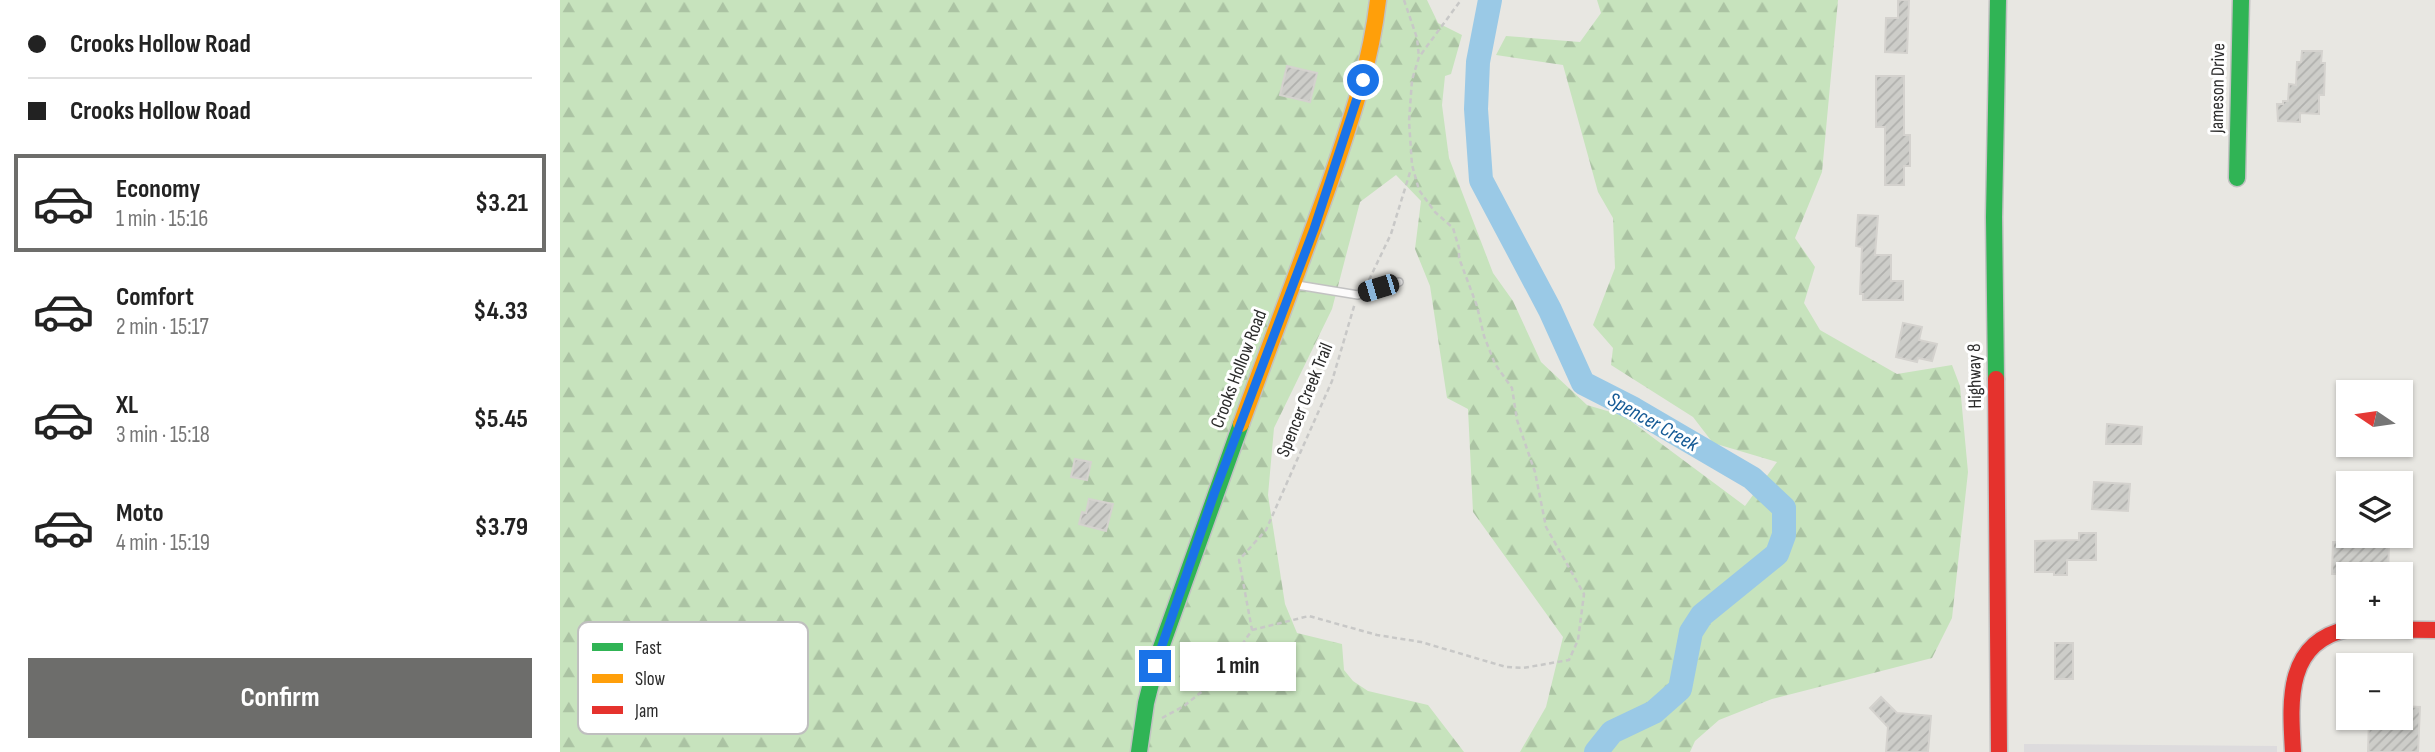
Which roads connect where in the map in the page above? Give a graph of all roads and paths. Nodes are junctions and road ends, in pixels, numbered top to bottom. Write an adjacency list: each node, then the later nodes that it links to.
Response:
1 (1378, 0): 10 (street, Crooks Hollow Road)
2 (1404, 0): 6 (path)
3 (1461, 0): 6 (path)
4 (1998, 0): 16 (street, Highway 8)
5 (2241, 0): 8 (street, Jameson Drive)
6 (1419, 57): 7 (path)
7 (1412, 165): 11 (path, Spencer Creek Trail); 12 (path)
8 (2237, 178)
9 (1399, 282): 11 (lane)
10 (1293, 284): 11 (lane); 14 (street, Crooks Hollow Road)
11 (1358, 295): 12 (path, Spencer Creek Trail)
12 (1252, 629): 14 (path)
13 (2435, 630): 17 (street)
14 (1141, 725): 15 (street, Crooks Hollow Road)
15 (1139, 752)
16 (1999, 752)
17 (2293, 752)

